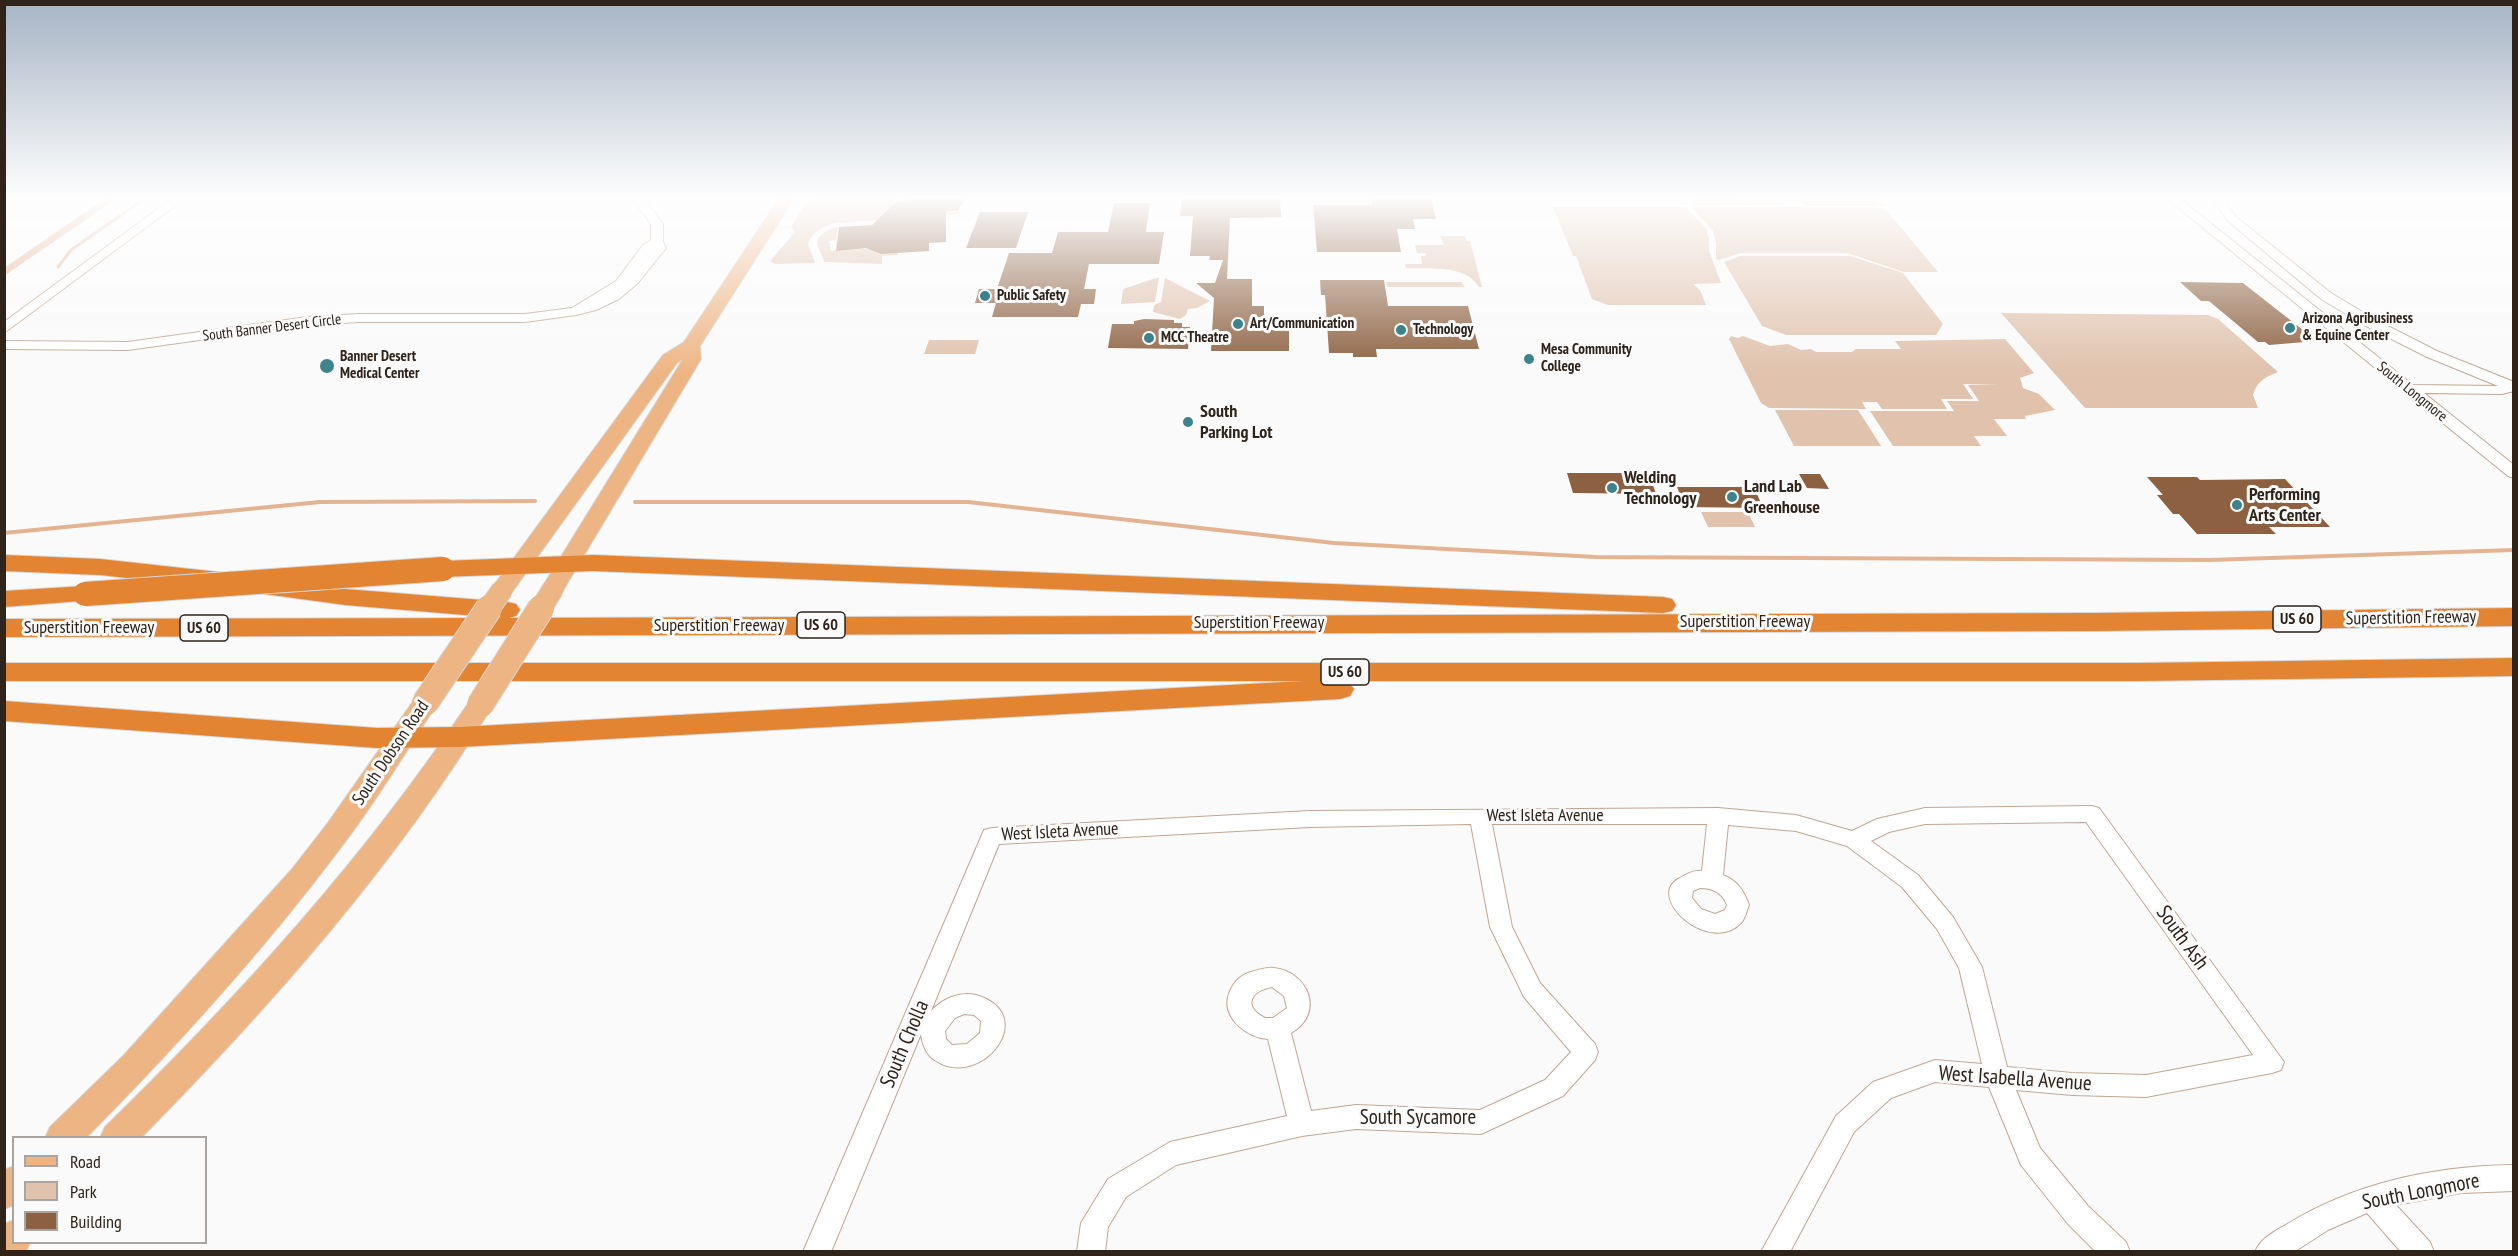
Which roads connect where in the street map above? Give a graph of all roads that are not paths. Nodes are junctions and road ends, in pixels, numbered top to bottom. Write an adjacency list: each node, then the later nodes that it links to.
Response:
1 (102, 256): 6 (street)
2 (641, 256): 7 (street, South Banner Desert Circle)
3 (750, 256): 8 (main road, South Dobson Road)
4 (2243, 256): 10 (street, South Longmore)
5 (2277, 256): 9 (street)
6 (4, 329)
7 (4, 345)
8 (691, 346): 14 (main road, South Dobson Road); 15 (main road, South Dobson Road)
9 (2496, 380): 10 (street); 11 (street)
10 (2403, 385): 11 (street); 12 (street, South Longmore)
11 (2513, 387)
12 (2514, 473)
13 (4, 563): 19 (highway)
14 (571, 563): 15 (highway); 18 (highway); 25 (main road, South Dobson Road, bridge)
15 (520, 564): 16 (highway, bridge); 26 (main road, South Dobson Road, bridge)
16 (4, 599)
17 (2509, 616): 18 (highway, Superstition Freeway / US 60)
18 (2096, 622): 19 (highway, Superstition Freeway / US 60)
19 (1018, 624): 20 (highway, Superstition Freeway / US 60)
20 (4, 628)
21 (2514, 667): 23 (highway, US 60)
22 (4, 672): 23 (highway, US 60)
23 (2139, 672): 25 (highway)
24 (4, 711): 26 (highway)
25 (460, 737): 26 (highway); 37 (main road, South Dobson Road)
26 (401, 738): 36 (main road, South Dobson Road)
27 (1480, 816): 28 (street, West Isleta Avenue); 29 (street, West Isleta Avenue); 35 (street, South Sycamore)
28 (1718, 816): 30 (street, West Isleta Avenue); 31 (street)
29 (992, 836): 40 (street, South Cholla)
30 (1854, 840): 33 (street, South Ash); 34 (street, West Isleta Avenue)
31 (1712, 880)
32 (1277, 1027): 35 (street)
33 (2272, 1062): 34 (street, West Isabella Avenue)
34 (1997, 1075): 42 (street, West Isabella Avenue); 43 (street, West Isleta Avenue)
35 (1302, 1124): 41 (street, South Sycamore)
36 (63, 1136)
37 (118, 1136)
38 (2514, 1178): 39 (street, South Longmore)
39 (2372, 1198): 44 (street, South Longmore); 45 (street)
40 (817, 1251)
41 (1091, 1251)
42 (1775, 1251)
43 (2116, 1251)
44 (2270, 1251)
45 (2420, 1251)

